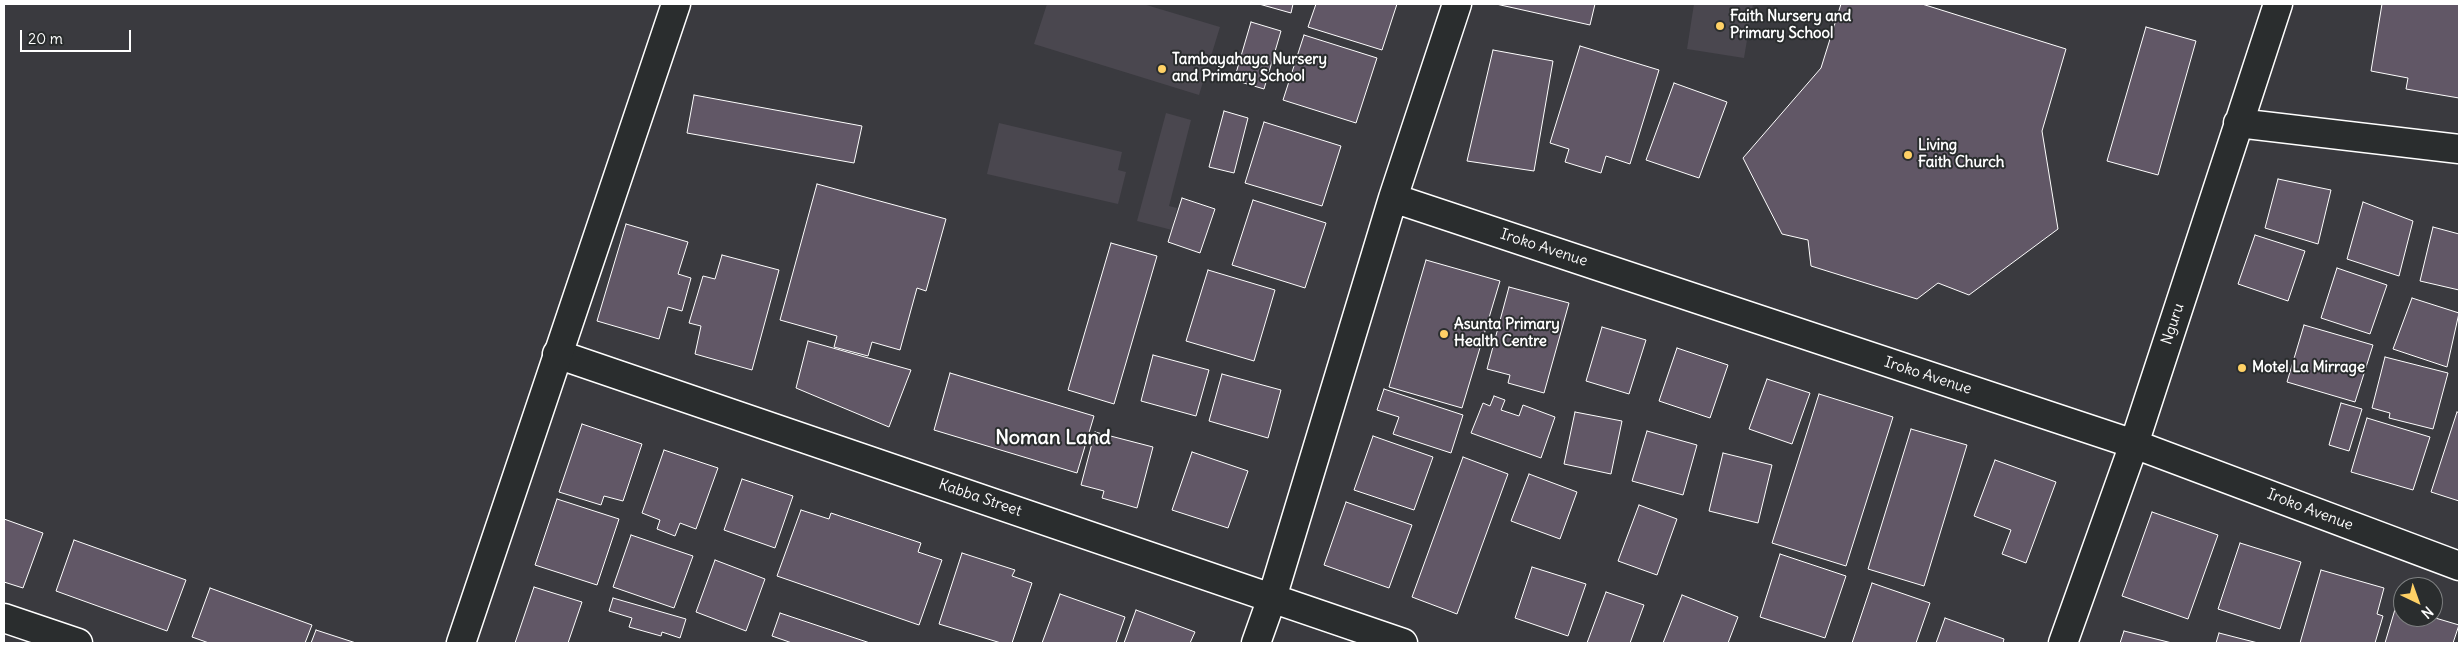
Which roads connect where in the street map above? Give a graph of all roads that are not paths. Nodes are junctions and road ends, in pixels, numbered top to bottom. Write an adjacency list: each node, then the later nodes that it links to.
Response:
1 (676, 4): 7 (street)
2 (1457, 4): 6 (street)
3 (2278, 4): 4 (street, Nguru)
4 (2238, 123): 5 (street); 8 (street, Nguru)
5 (2459, 149)
6 (1392, 198): 8 (street, Iroko Avenue); 10 (street)
7 (556, 354): 10 (street, Kabba Street); 13 (street)
8 (2134, 444): 9 (street, Iroko Avenue); 16 (street, Nguru)
9 (2459, 566)
10 (1272, 598): 14 (street); 15 (street, Kabba Street)
11 (4, 618): 12 (street)
12 (78, 643)
13 (461, 643)
14 (1256, 643)
15 (1403, 643)
16 (2063, 643)

